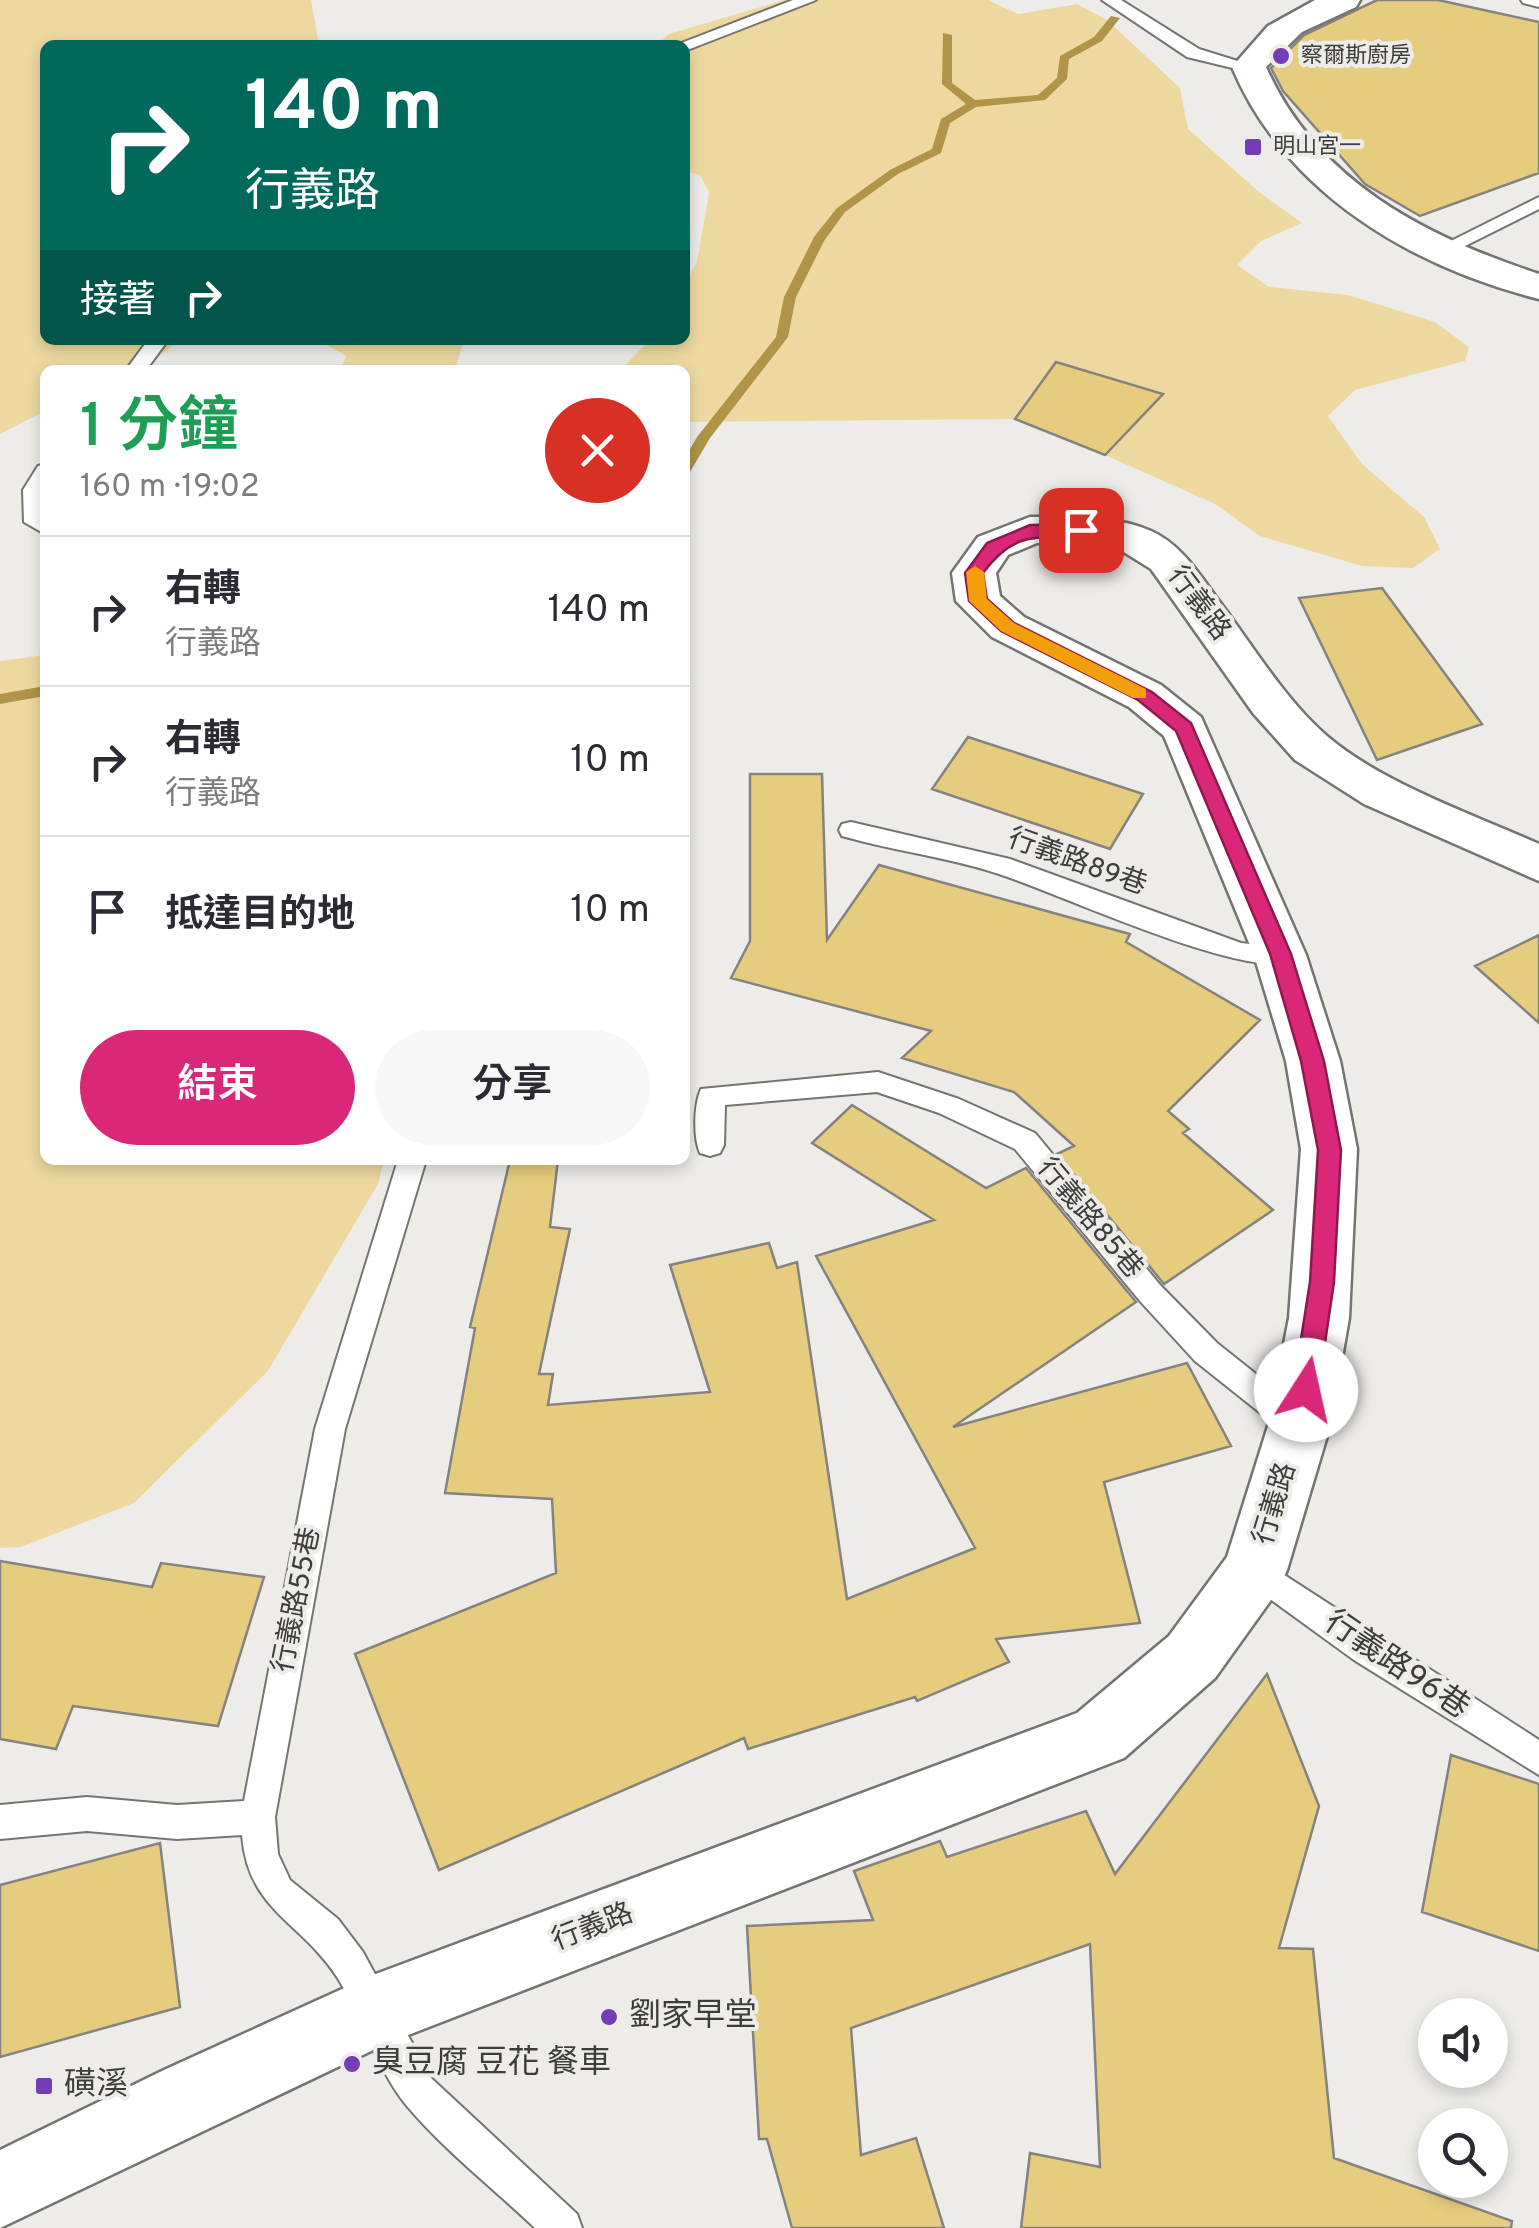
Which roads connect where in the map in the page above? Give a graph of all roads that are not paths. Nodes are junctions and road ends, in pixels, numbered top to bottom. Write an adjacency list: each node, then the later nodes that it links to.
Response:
1 (808, 0): 6 (lane)
2 (1111, 0): 7 (lane)
3 (1344, 0): 7 (street)
4 (1529, 0): 5 (lane)
5 (1539, 2)
6 (690, 43)
7 (1248, 66): 9 (street)
8 (1539, 202): 9 (lane)
9 (1440, 251): 10 (street)
10 (1539, 287)
11 (40, 479): 12 (lane)
12 (40, 525)
13 (851, 830): 15 (lane, 行義路89巷)
14 (1539, 864): 15 (street, 行義路)
15 (1280, 954): 18 (street, 行義路)
16 (710, 1145): 18 (lane, 行義路85巷)
17 (410, 1165): 21 (lane, 行義路55巷)
18 (1300, 1426): 19 (street, 行義路)
19 (1256, 1570): 20 (lane, 行義路96巷); 23 (street, 行義路)
20 (1539, 1759)
21 (258, 1817): 22 (lane); 23 (lane, 行義路55巷)
22 (0, 1822)
23 (373, 2012): 24 (street, 行義路); 25 (lane, 行義路55巷)
24 (0, 2191)
25 (563, 2228)

